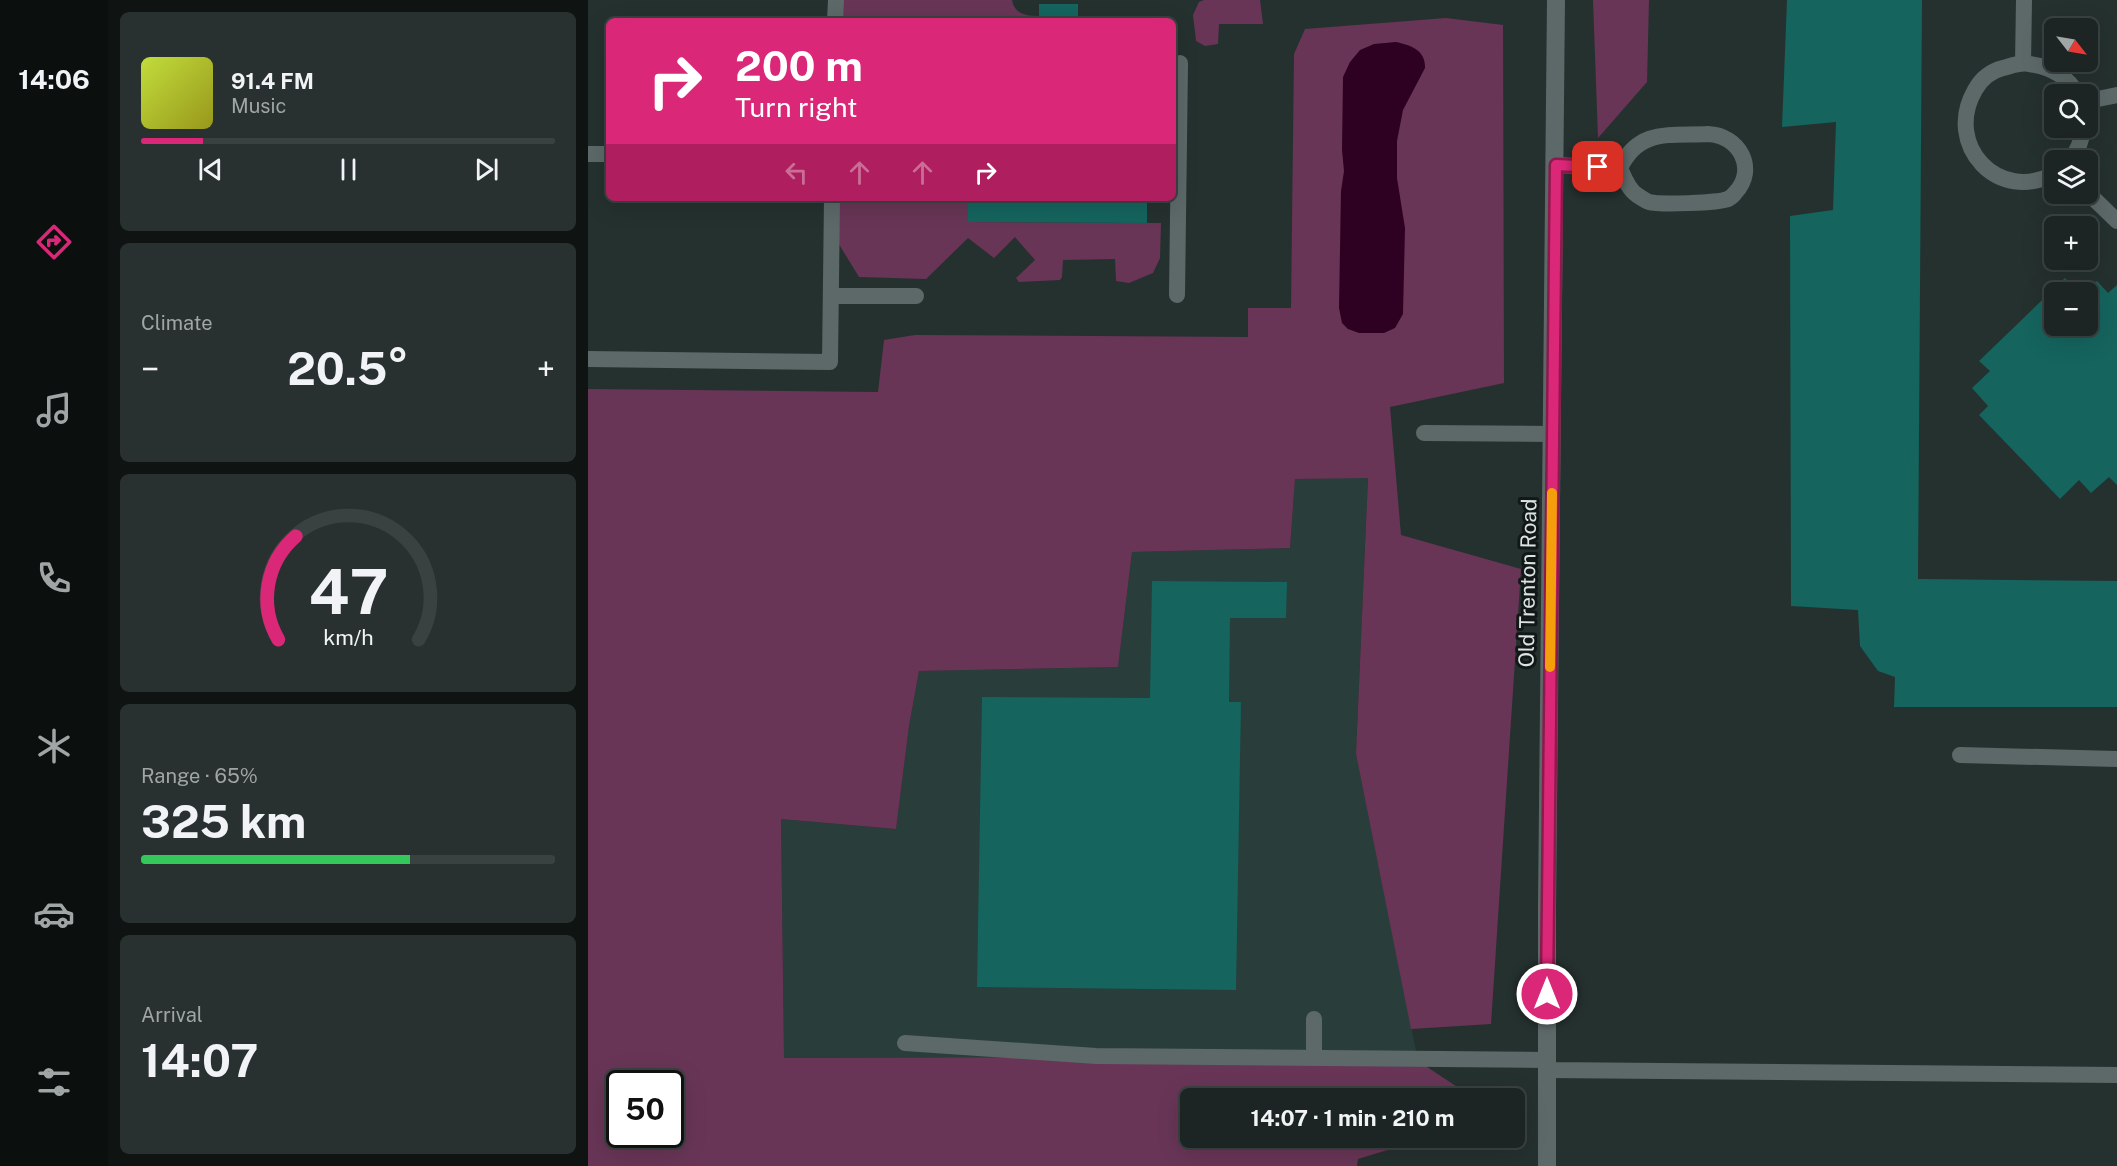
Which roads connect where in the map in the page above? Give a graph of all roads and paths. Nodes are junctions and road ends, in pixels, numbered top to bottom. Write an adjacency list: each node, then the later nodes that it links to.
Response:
1 (836, 0): 4 (lane)
2 (1556, 0): 12 (main road, Old Trenton Road)
3 (2024, 0): 6 (lane)
4 (835, 18)
5 (1180, 63): 18 (lane)
6 (2024, 63): 7 (lane); 14 (lane)
7 (2070, 84)
8 (2117, 95): 9 (lane)
9 (2098, 99)
10 (588, 154): 11 (lane)
11 (606, 154)
12 (1556, 165): 13 (lane); 23 (main road, Old Trenton Road)
13 (1620, 168): 13 (lane)
14 (2044, 178)
15 (832, 201): 19 (lane)
16 (2098, 203): 17 (lane)
17 (2117, 221)
18 (1177, 295)
19 (831, 296): 20 (lane); 21 (lane)
20 (916, 296)
21 (588, 359)
22 (1424, 434): 23 (lane)
23 (1552, 434): 29 (main road, Old Trenton Road)
24 (1960, 755): 25 (lane)
25 (2117, 759)
26 (1314, 1019): 28 (lane)
27 (905, 1043): 28 (lane)
28 (1314, 1057): 29 (lane)
29 (1547, 1065): 30 (lane); 31 (main road, Old Trenton Road)
30 (2117, 1075)
31 (1547, 1166)

